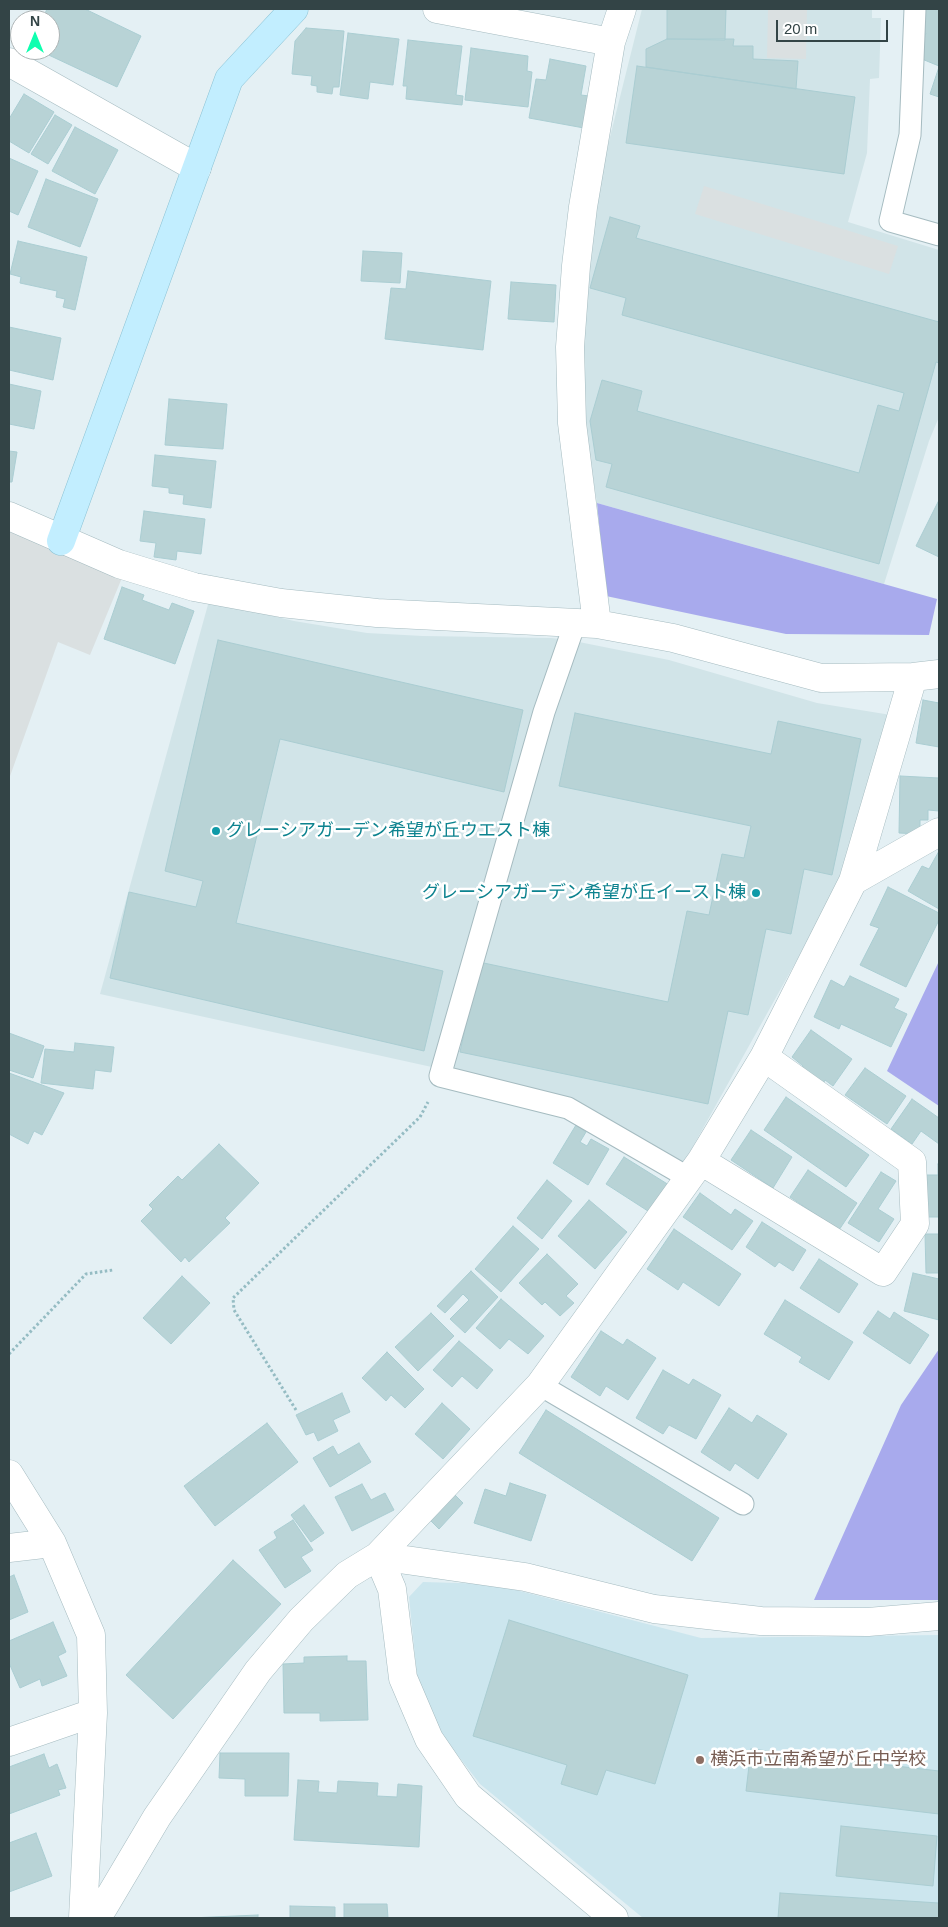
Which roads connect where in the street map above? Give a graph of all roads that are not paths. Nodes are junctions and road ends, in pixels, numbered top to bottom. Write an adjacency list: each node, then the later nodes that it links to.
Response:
1 (294, 9): 7 (street)
2 (437, 9): 5 (street)
3 (622, 9): 5 (street)
4 (915, 9): 8 (lane)
5 (611, 42): 11 (street)
6 (9, 62): 7 (street)
7 (197, 168): 10 (street)
8 (939, 235)
9 (9, 516): 10 (street)
10 (61, 540): 11 (street)
11 (586, 623): 12 (street); 16 (lane)
12 (926, 676): 14 (street)
13 (939, 832): 14 (street)
14 (853, 881): 15 (street)
15 (764, 1056): 16 (street); 16 (street)
16 (695, 1170): 17 (street)
17 (540, 1385): 19 (lane); 22 (street)
18 (9, 1474): 20 (street)
19 (743, 1504)
20 (52, 1543): 21 (street); 24 (street)
21 (9, 1548)
22 (378, 1556): 23 (street); 27 (street); 28 (street)
23 (939, 1616)
24 (93, 1713): 25 (street); 26 (street)
25 (9, 1742)
26 (83, 1918)
27 (87, 1918)
28 (614, 1918)

